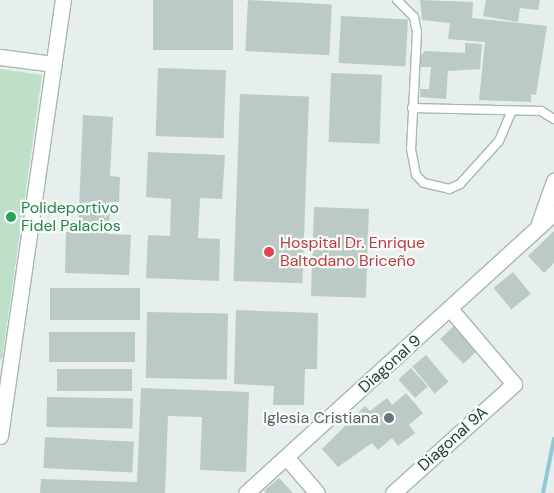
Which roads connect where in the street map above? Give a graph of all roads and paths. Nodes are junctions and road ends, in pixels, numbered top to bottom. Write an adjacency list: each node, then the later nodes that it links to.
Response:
1 (63, 0): 4 (street)
2 (397, 0): 5 (lane)
3 (0, 57): 4 (street)
4 (53, 64): 12 (street)
5 (412, 108): 6 (lane); 6 (lane)
6 (512, 111): 7 (lane)
7 (554, 119)
8 (554, 181): 10 (street, Diagonal 9)
9 (554, 213): 10 (street, Diagonal 9)
10 (534, 236): 11 (street, Diagonal 9)
11 (451, 310): 13 (street, Diagonal 9); 16 (street, Diagonal 9A)
12 (0, 436)
13 (287, 458): 14 (street, Diagonal 9); 15 (street)
14 (246, 493)
15 (317, 493)
16 (393, 493)

